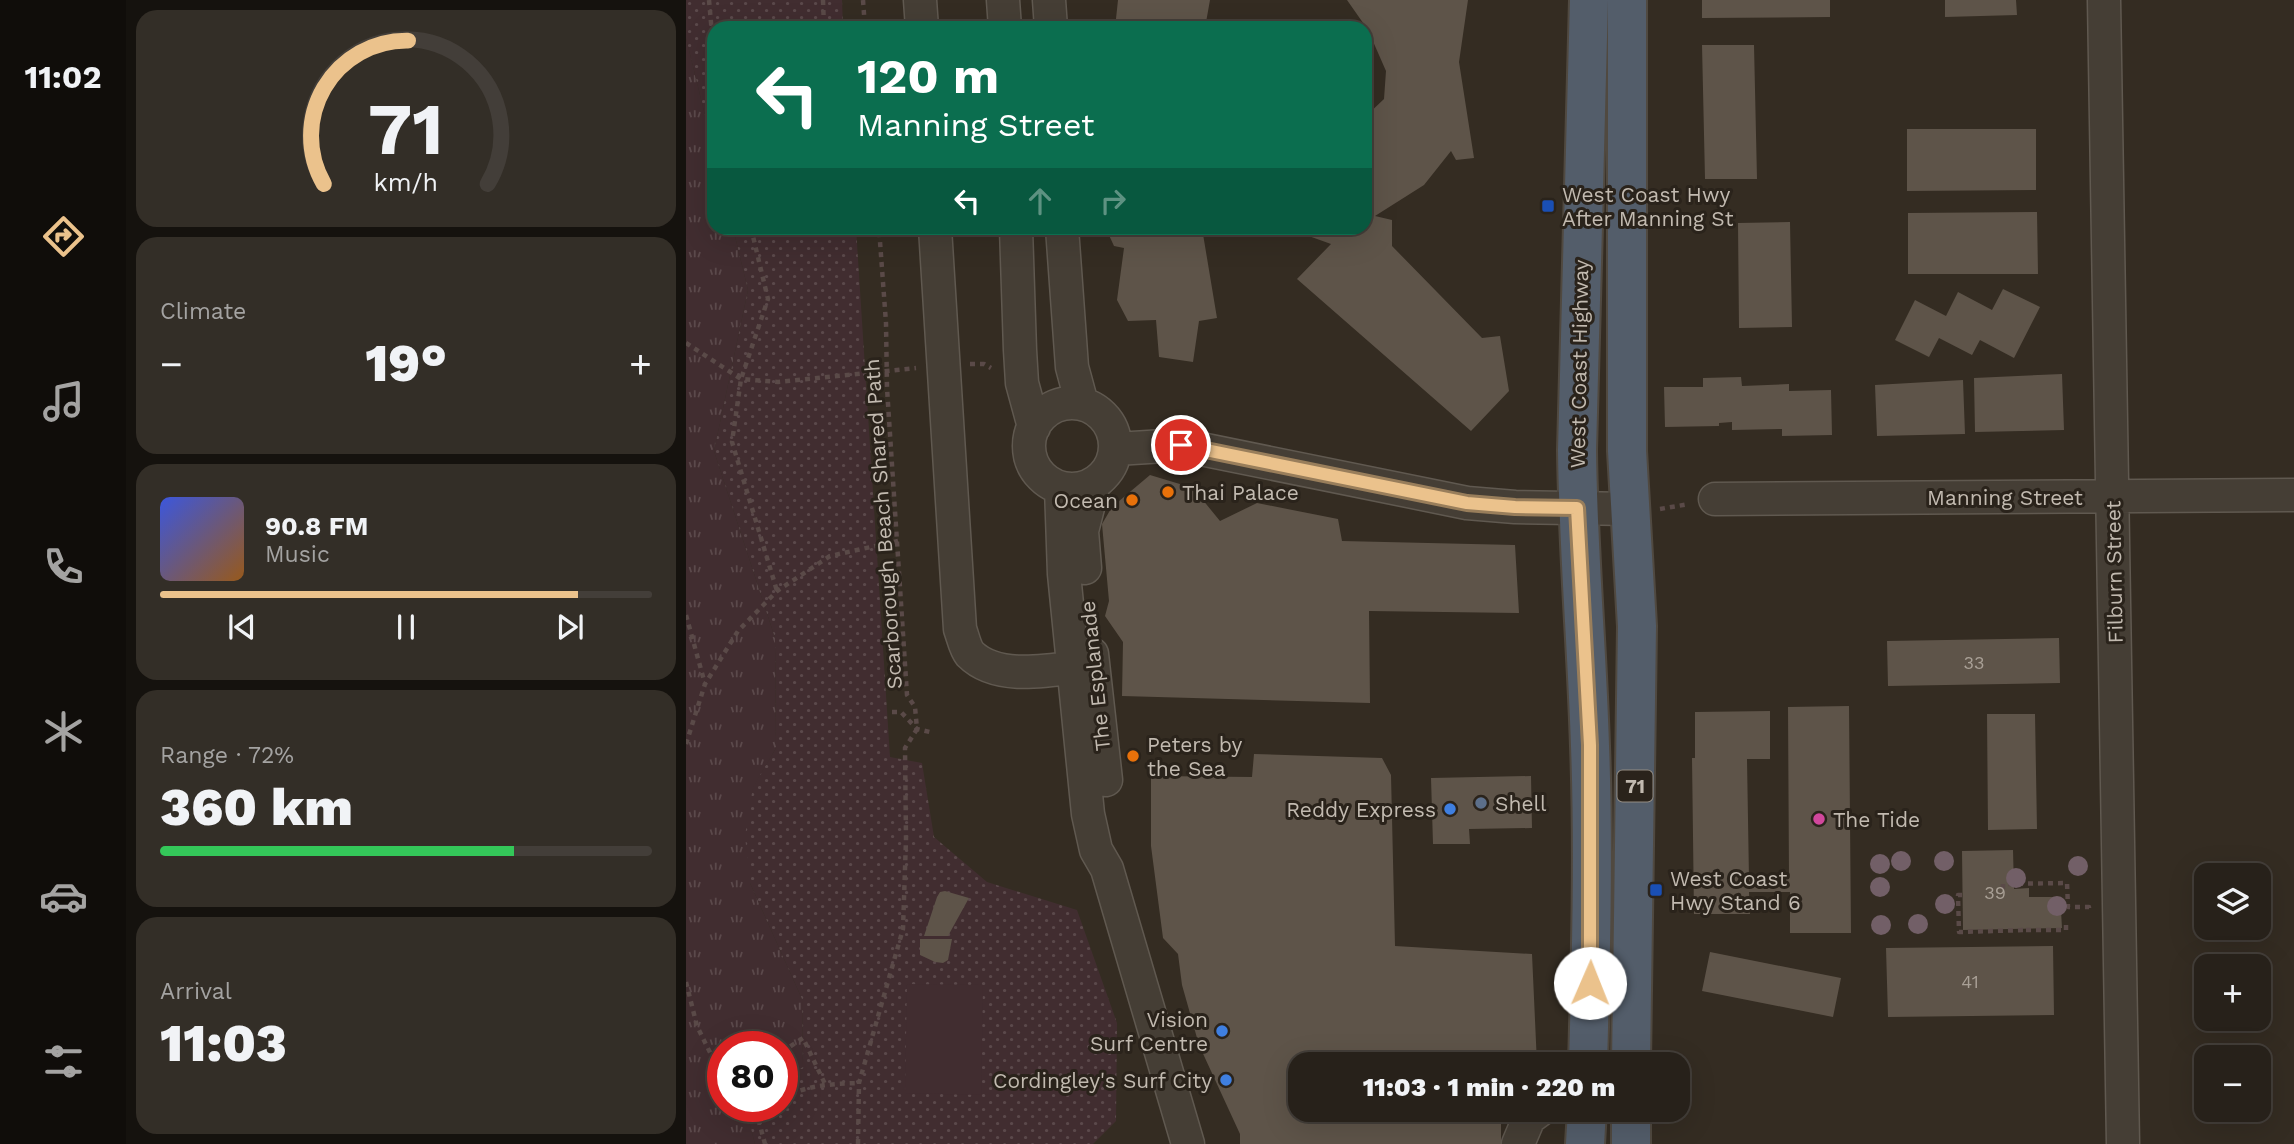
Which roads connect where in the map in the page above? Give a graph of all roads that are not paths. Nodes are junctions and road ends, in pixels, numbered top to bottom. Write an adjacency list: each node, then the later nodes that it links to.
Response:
1 (920, 0): 7 (street)
2 (1003, 0): 8 (street)
3 (1049, 0): 9 (street)
4 (1589, 0): 21 (highway, West Coast Highway / 71)
5 (1627, 0): 22 (highway, 71)
6 (2104, 0): 19 (street, Filburn Street)
7 (922, 21)
8 (1004, 21)
9 (1050, 21)
10 (935, 235): 23 (street)
11 (1016, 235): 14 (street)
12 (1063, 235): 13 (street)
13 (1082, 404): 14 (street); 15 (street)
14 (1034, 427): 17 (street)
15 (1116, 449): 16 (street); 21 (street)
16 (1094, 484): 17 (street); 23 (street, The Esplanade)
17 (1060, 488): 23 (street, The Esplanade)
18 (2294, 495): 19 (street, Manning Street)
19 (2112, 497): 20 (street, Manning Street); 33 (street, Filburn Street)
20 (1715, 499)
21 (1577, 508): 22 (street); 24 (highway, West Coast Highway / 71)
22 (1631, 509): 25 (highway, 71)
23 (1082, 666): 29 (street, The Esplanade)
24 (1588, 1052)
25 (1631, 1052)
26 (1527, 1122): 30 (street)
27 (1586, 1122): 31 (highway)
28 (1631, 1122): 32 (highway)
29 (1188, 1144)
30 (1518, 1144)
31 (1585, 1144)
32 (1631, 1144)
33 (2123, 1144)

